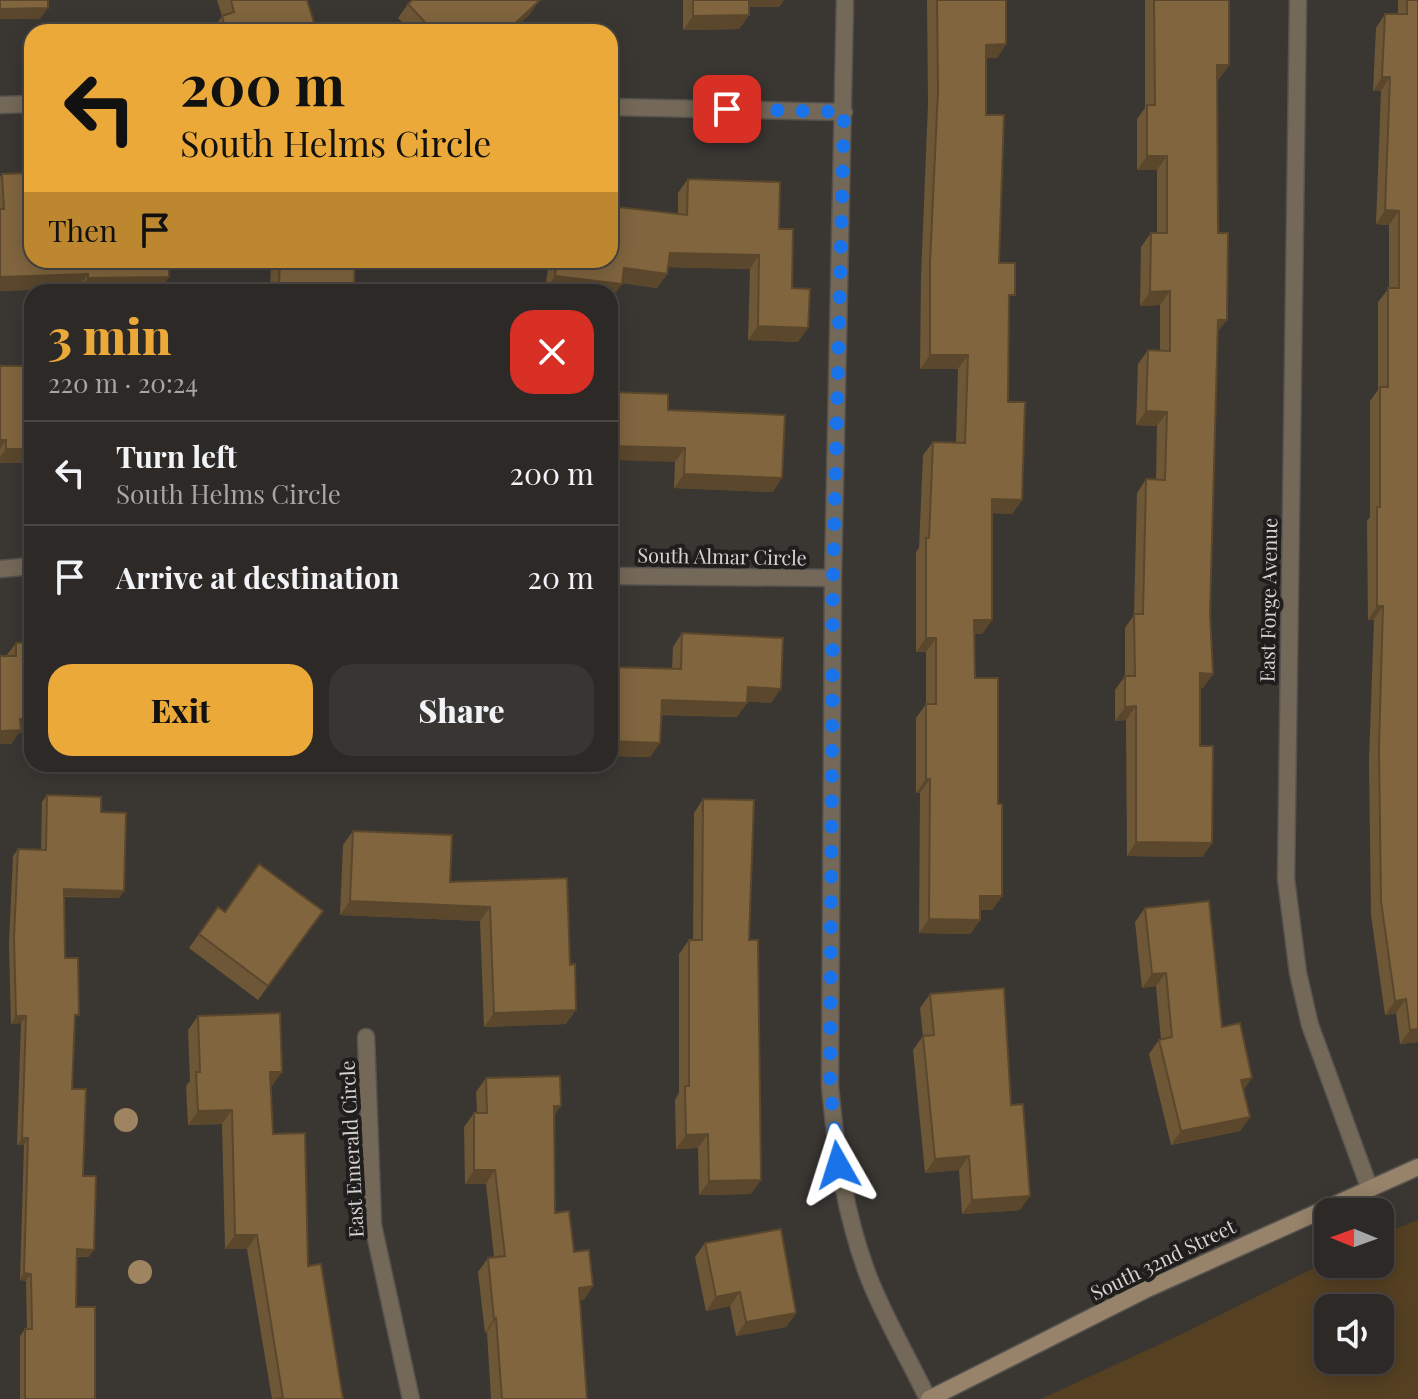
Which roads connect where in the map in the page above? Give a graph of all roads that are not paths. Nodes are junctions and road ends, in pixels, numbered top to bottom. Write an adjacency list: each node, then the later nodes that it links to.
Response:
1 (845, 0): 6 (street)
2 (1298, 0): 13 (street, East Forge Avenue)
3 (24, 104): 4 (street)
4 (0, 105)
5 (618, 107): 6 (street)
6 (844, 112): 10 (street)
7 (24, 567): 8 (street)
8 (0, 569)
9 (618, 576): 10 (street, South Almar Circle)
10 (833, 578): 15 (street)
11 (366, 1037): 14 (street, East Emerald Circle)
12 (1418, 1167): 13 (street, South 32nd Street)
13 (1369, 1187): 15 (street, South 32nd Street)
14 (411, 1399)
15 (929, 1399)

